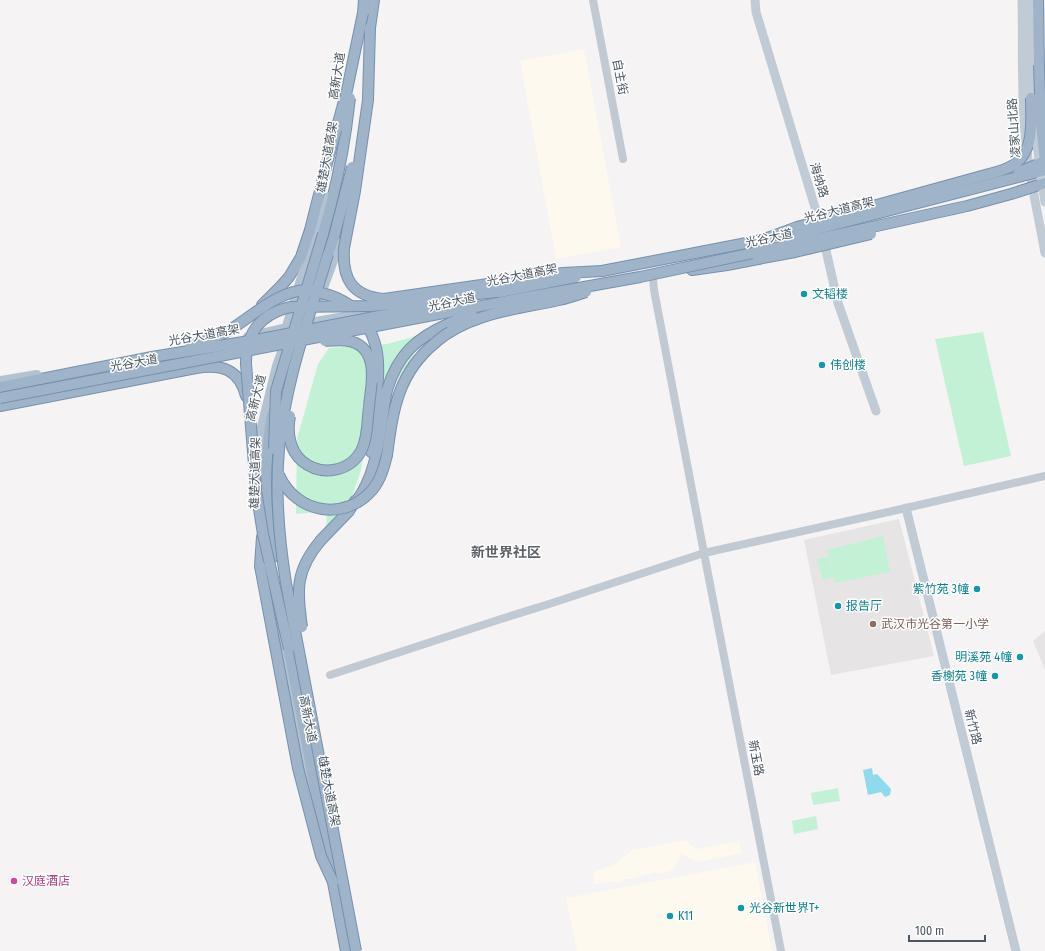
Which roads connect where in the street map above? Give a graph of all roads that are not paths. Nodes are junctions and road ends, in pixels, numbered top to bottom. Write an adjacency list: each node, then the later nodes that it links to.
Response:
1 (375, 0): 9 (highway, 雄楚大道高架); 32 (main road, 高新大道)
2 (593, 0): 3 (street, 自主街)
3 (598, 0)
4 (755, 0): 21 (main road, 海纳路)
5 (1022, 0): 12 (main road, 凌家山北路)
6 (1030, 0): 10 (main road)
7 (1038, 0): 13 (highway, bridge)
8 (362, 4): 31 (highway, bridge); 33 (main road, 高新大道); 40 (highway, 雄楚大道高架, bridge)
9 (370, 28): 25 (highway, 雄楚大道高架, bridge); 26 (highway, bridge)
10 (1031, 98): 19 (main road, bridge); 22 (highway, bridge)
11 (1044, 137): 12 (street); 13 (main road)
12 (1026, 140): 14 (main road, 凌家山北路)
13 (1045, 166): 14 (main road, 光谷大道); 22 (highway, 光谷大道高架, bridge)
14 (1029, 169): 16 (main road, 凌家山北路); 21 (main road, 光谷大道)
15 (1045, 182): 16 (main road, 光谷大道); 18 (highway, 光谷大道高架, bridge)
16 (1033, 186): 23 (main road, 光谷大道); 24 (main road, 凌家山北路)
17 (1045, 189): 18 (highway, bridge)
18 (1011, 194): 20 (highway, 光谷大道高架, bridge)
19 (1045, 202)
20 (967, 206): 27 (highway, bridge); 28 (highway, 光谷大道高架, bridge)
21 (820, 224): 23 (main road, 海纳路); 32 (main road, 光谷大道)
22 (762, 240): 26 (highway, 光谷大道高架)
23 (823, 240): 27 (main road, 光谷大道); 44 (main road, 海纳路)
24 (1045, 253)
25 (328, 254): 36 (highway, bridge); 52 (highway, 雄楚大道高架, bridge)
26 (602, 271): 30 (highway, 光谷大道高架, bridge)
27 (678, 272): 29 (main road, 光谷大道)
28 (640, 276): 36 (highway, 光谷大道高架, bridge); 40 (highway, bridge); 47 (highway, bridge)
29 (653, 279): 34 (main road, 光谷大道); 49 (street, 新玉路)
30 (505, 291): 37 (highway, 光谷大道高架, bridge); 43 (highway, bridge)
31 (252, 314): 37 (highway, bridge); 47 (highway, bridge)
32 (311, 323): 33 (main road, 光谷大道); 34 (main road, 高新大道)
33 (291, 327): 35 (main road, 高新大道); 38 (main road, 光谷大道)
34 (304, 345): 35 (main road, 光谷大道); 56 (main road, 高新大道)
35 (283, 348): 41 (main road, 光谷大道); 48 (main road, 高新大道)
36 (243, 352): 41 (highway, 光谷大道高架, bridge)
37 (152, 357): 39 (highway, 光谷大道高架)
38 (0, 382)
39 (0, 387)
40 (276, 391): 50 (highway, 雄楚大道高架, bridge)
41 (0, 399)
42 (0, 406): 43 (highway, bridge)
43 (249, 408): 50 (highway, bridge)
44 (876, 411)
45 (1045, 476): 46 (street)
46 (906, 508): 49 (street); 58 (main road, 新竹路)
47 (349, 511): 52 (highway, bridge)
48 (263, 521): 53 (highway, bridge); 54 (main road, 高新大道)
49 (704, 553): 51 (street); 57 (street, 新玉路)
50 (289, 649): 53 (highway, 雄楚大道高架, bridge)
51 (330, 674)
52 (316, 736): 55 (highway, 雄楚大道高架, bridge)
53 (333, 882): 54 (highway, 雄楚大道高架)
54 (345, 951)
55 (356, 951)
56 (361, 951)
57 (781, 951)
58 (1016, 951)

